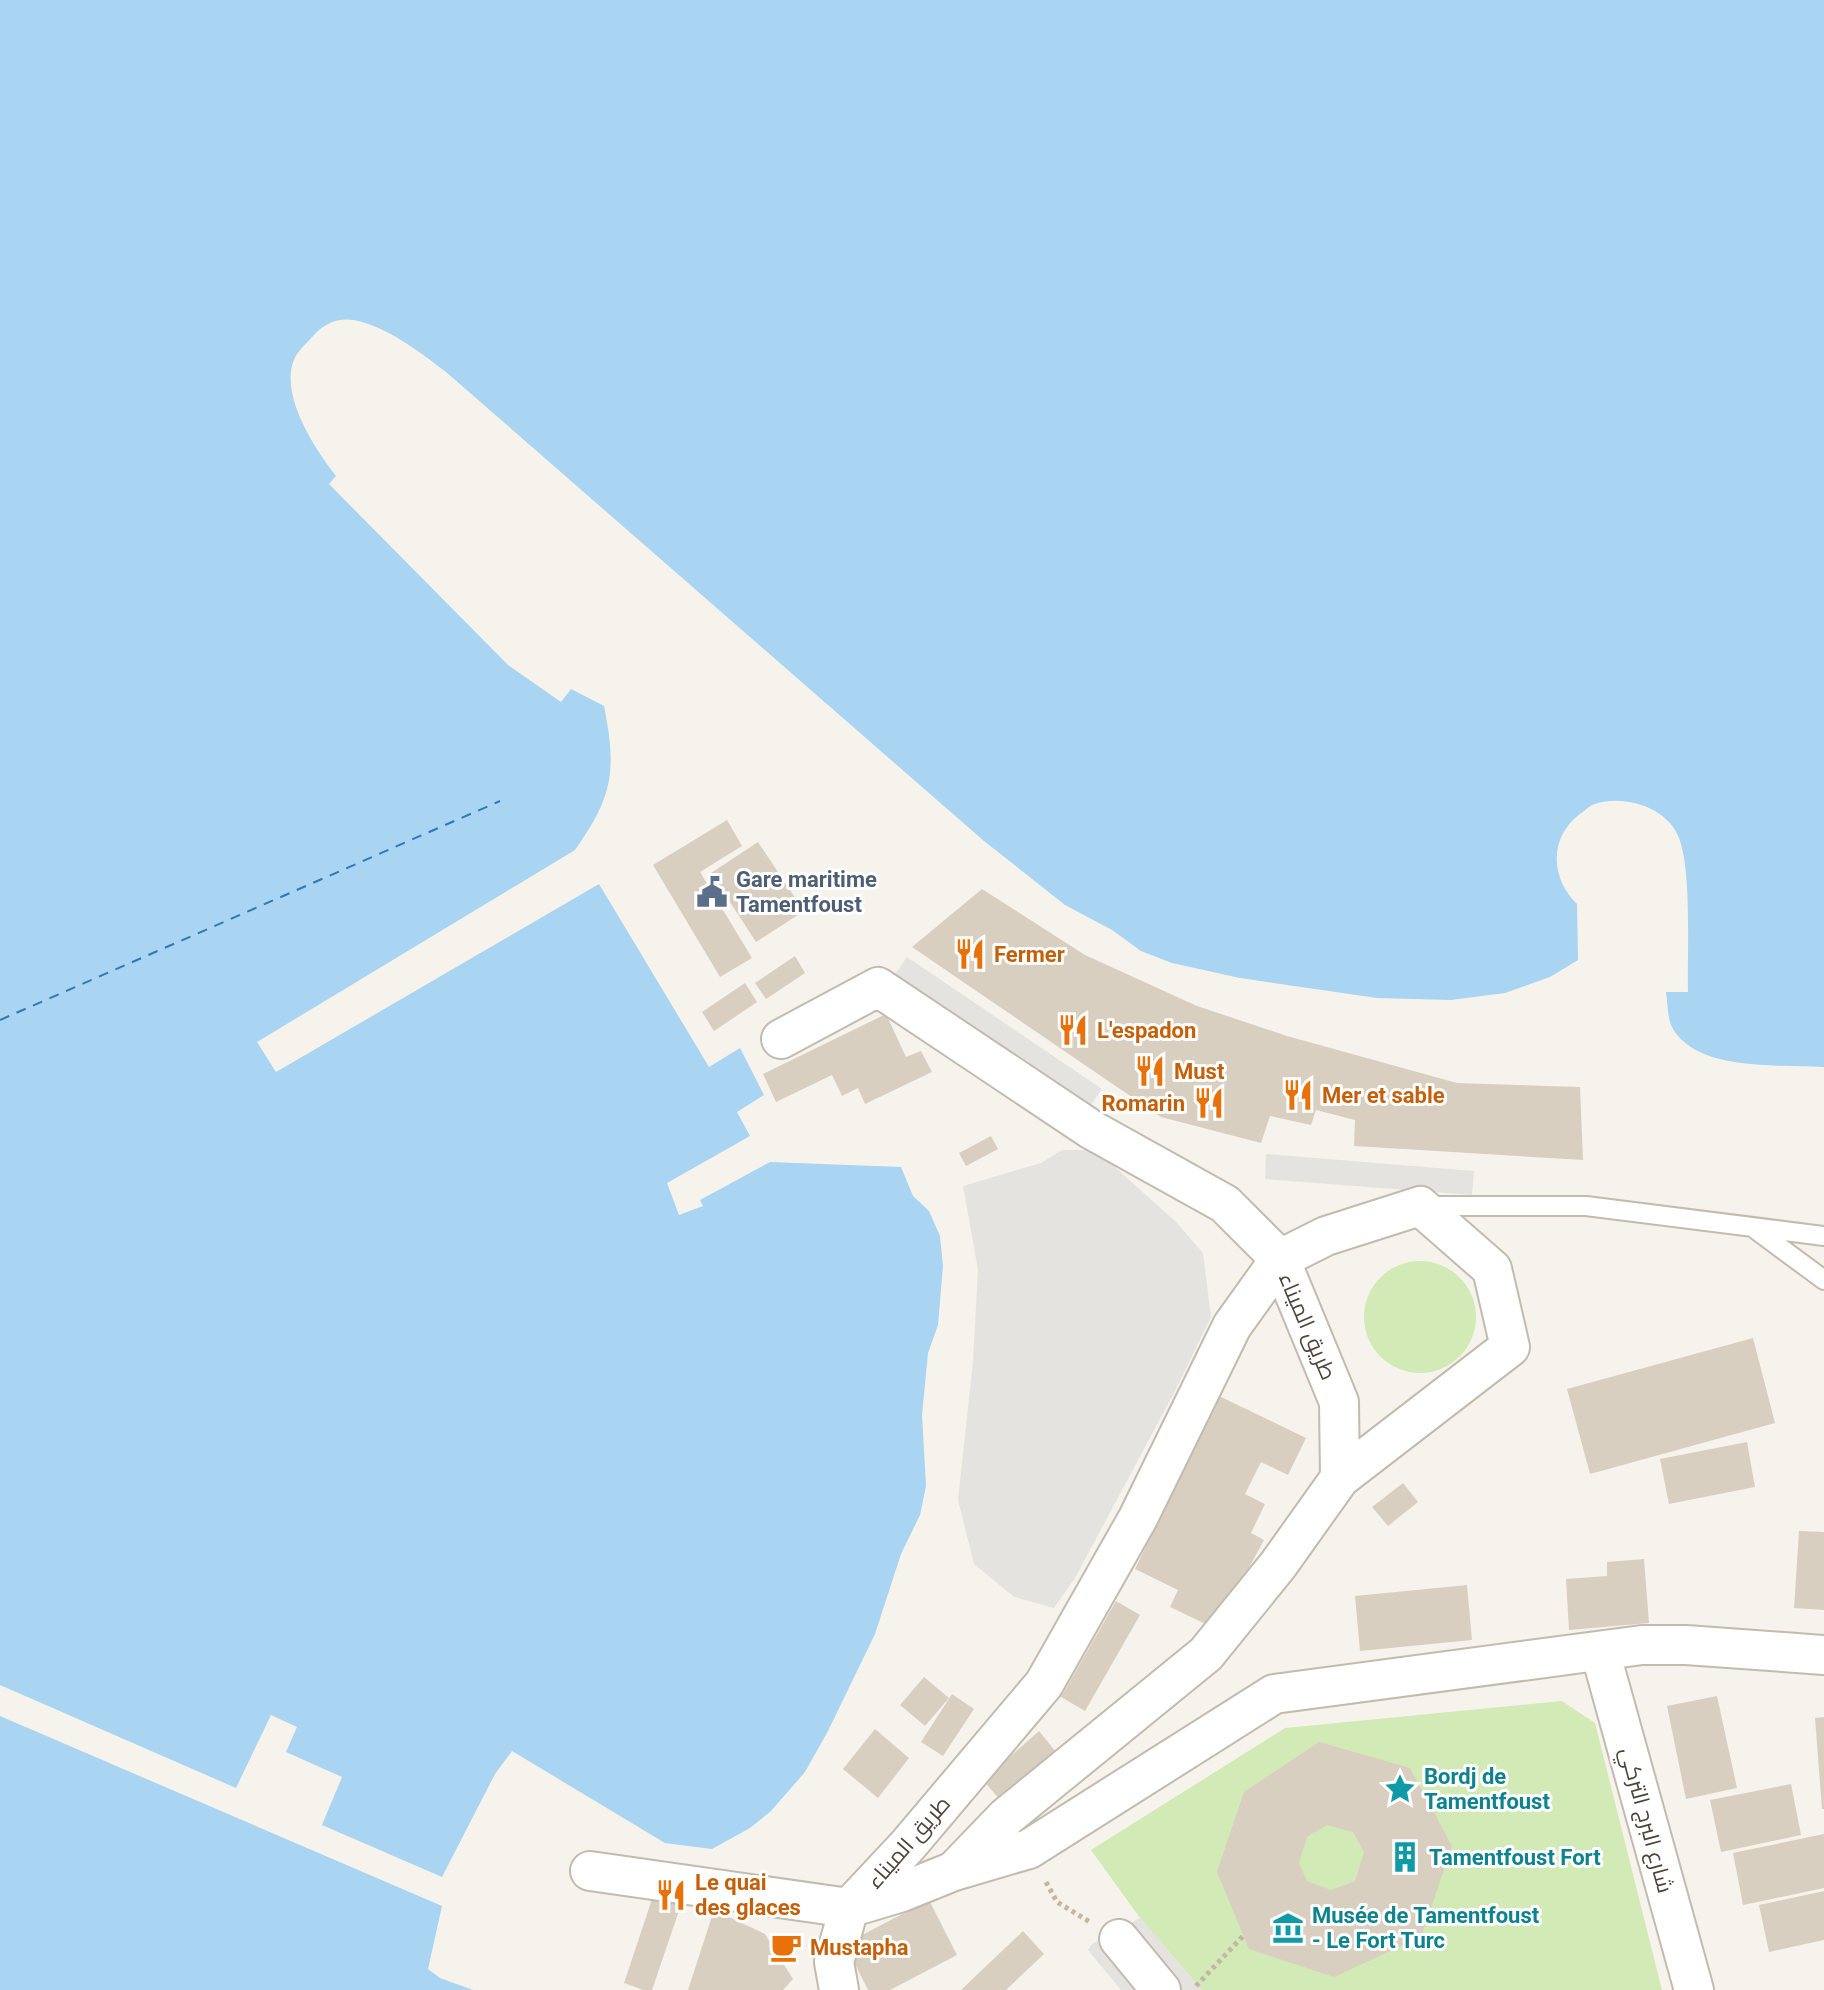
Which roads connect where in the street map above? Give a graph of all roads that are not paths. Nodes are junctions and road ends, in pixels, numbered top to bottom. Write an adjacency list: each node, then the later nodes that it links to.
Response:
1 (781, 1039): 5 (street)
2 (1420, 1206): 3 (lane); 5 (street); 7 (street)
3 (1753, 1227): 4 (lane); 6 (lane)
4 (1824, 1236)
5 (1280, 1259): 7 (street, طريق الميناء); 14 (street, طريق الميناء)
6 (1824, 1280)
7 (1340, 1478): 10 (street)
8 (1600, 1651): 9 (street); 11 (street); 18 (street, شارع البرج التركي)
9 (1824, 1655)
10 (1006, 1817): 11 (street); 13 (street)
11 (1029, 1849): 13 (street)
12 (590, 1871): 14 (street)
13 (954, 1871): 14 (street)
14 (849, 1908): 16 (street)
15 (1119, 1939): 17 (street)
16 (839, 1990)
17 (1161, 1990)
18 (1694, 1990)

